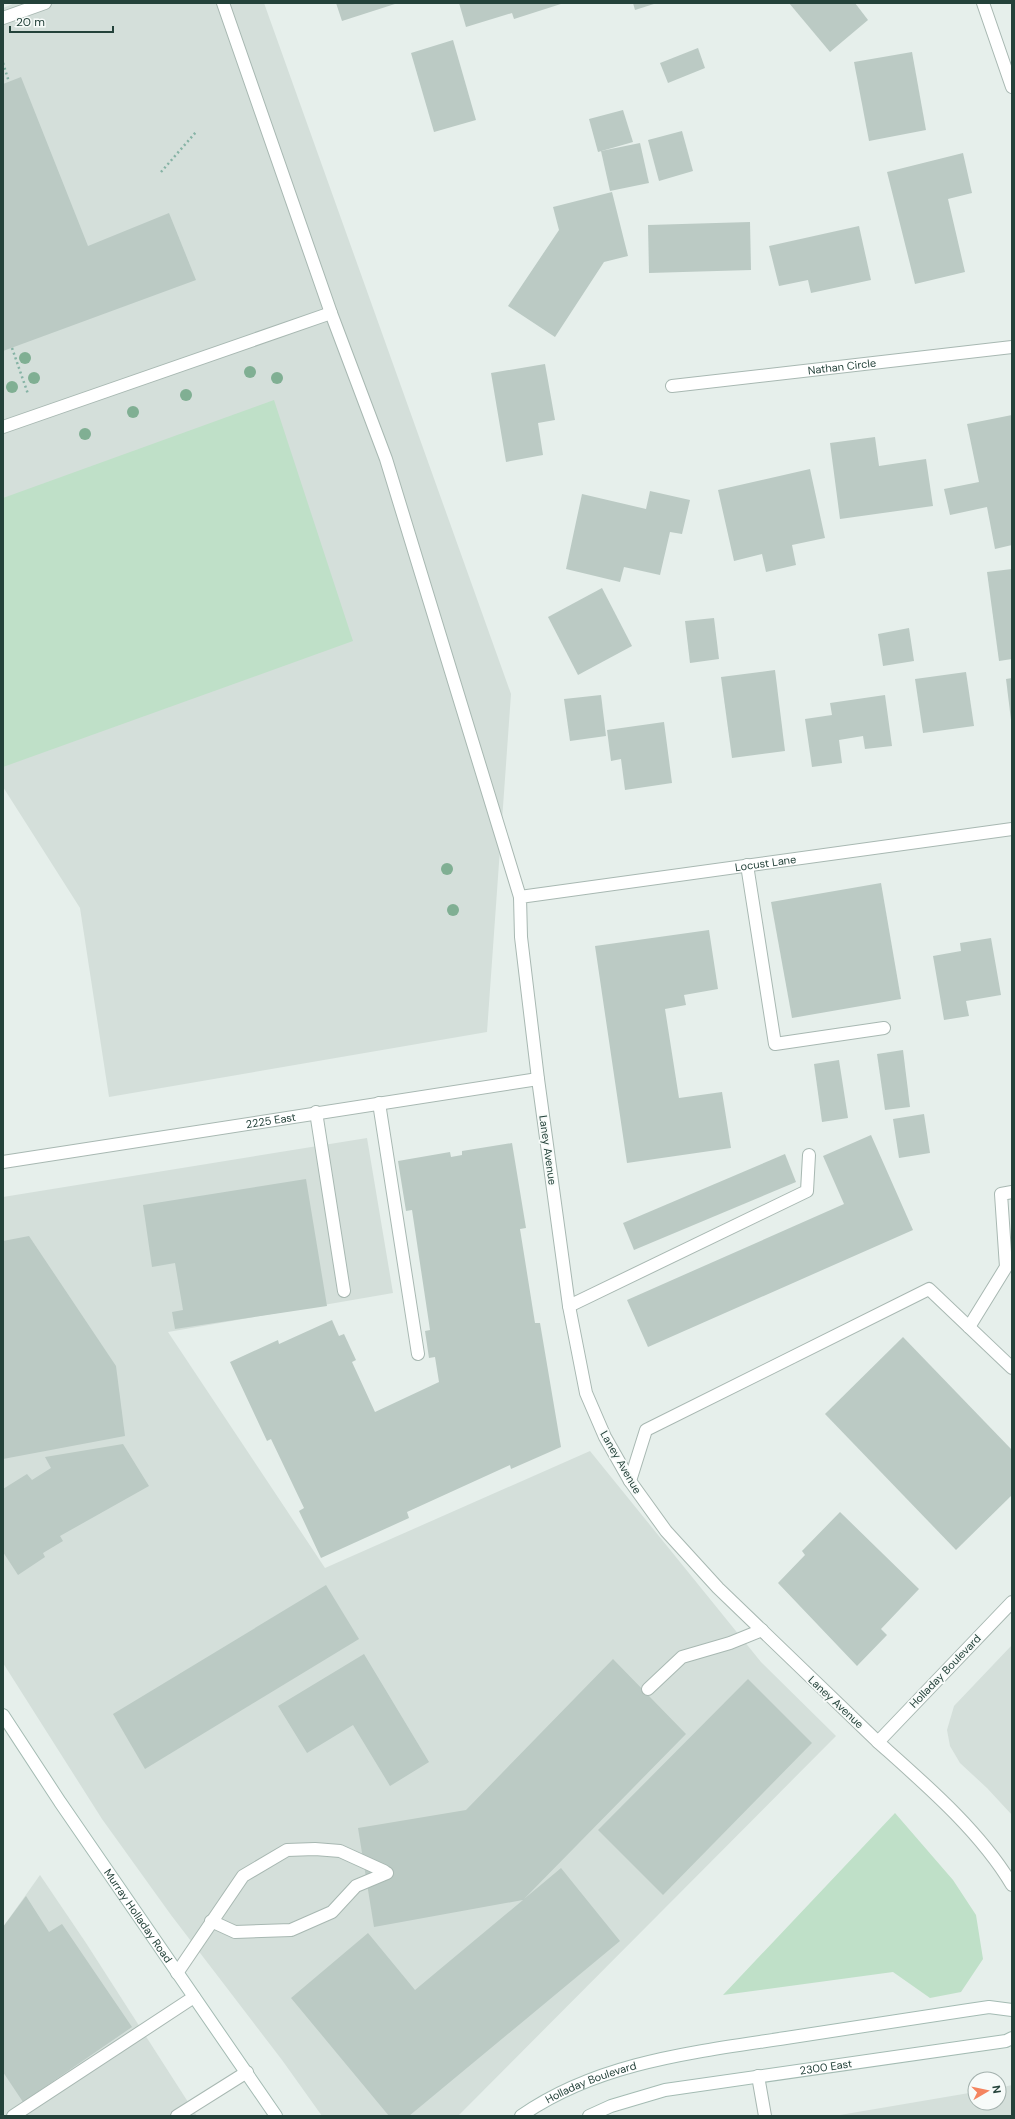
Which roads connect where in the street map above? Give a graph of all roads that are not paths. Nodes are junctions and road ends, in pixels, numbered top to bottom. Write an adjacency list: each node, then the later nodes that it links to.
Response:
1 (45, 3): 4 (street)
2 (223, 3): 6 (street, Laney Avenue)
3 (983, 3): 5 (street)
4 (3, 18)
5 (1012, 87)
6 (331, 313): 9 (street); 12 (street, Laney Avenue)
7 (1012, 347): 8 (street, Nathan Circle)
8 (672, 386)
9 (3, 427)
10 (1012, 829): 11 (street, Locust Lane)
11 (747, 866): 12 (street, Locust Lane); 13 (street)
12 (520, 897): 14 (street, Laney Avenue)
13 (884, 1028)
14 (538, 1079): 15 (street, 2225 East); 21 (street, Laney Avenue)
15 (379, 1103): 16 (street, 2225 East); 23 (street)
16 (316, 1112): 18 (street, 2225 East); 20 (street)
17 (809, 1154): 21 (street)
18 (3, 1162)
19 (1012, 1192): 22 (street)
20 (344, 1291)
21 (569, 1306): 25 (street, Laney Avenue)
22 (969, 1327): 24 (street); 25 (street)
23 (418, 1354)
24 (1012, 1368)
25 (630, 1481): 27 (street, Laney Avenue)
26 (1012, 1602): 30 (street, Holladay Boulevard)
27 (762, 1630): 28 (street); 30 (street, Laney Avenue)
28 (648, 1689)
29 (3, 1715): 33 (street, Murray Holladay Road)
30 (878, 1742): 31 (street, Laney Avenue)
31 (1012, 1885)
32 (211, 1921): 32 (street); 33 (street)
33 (177, 1973): 34 (street, Murray Holladay Road)
34 (194, 1997): 37 (street, Murray Holladay Road); 39 (street)
35 (1012, 2010): 42 (street, Holladay Boulevard)
36 (1012, 2038): 38 (street, 2300 East)
37 (247, 2072): 40 (street); 41 (street, Murray Holladay Road)
38 (758, 2076): 43 (street, 2300 East); 44 (street)
39 (13, 2116)
40 (176, 2116)
41 (276, 2116)
42 (520, 2116)
43 (589, 2116)
44 (765, 2116)

